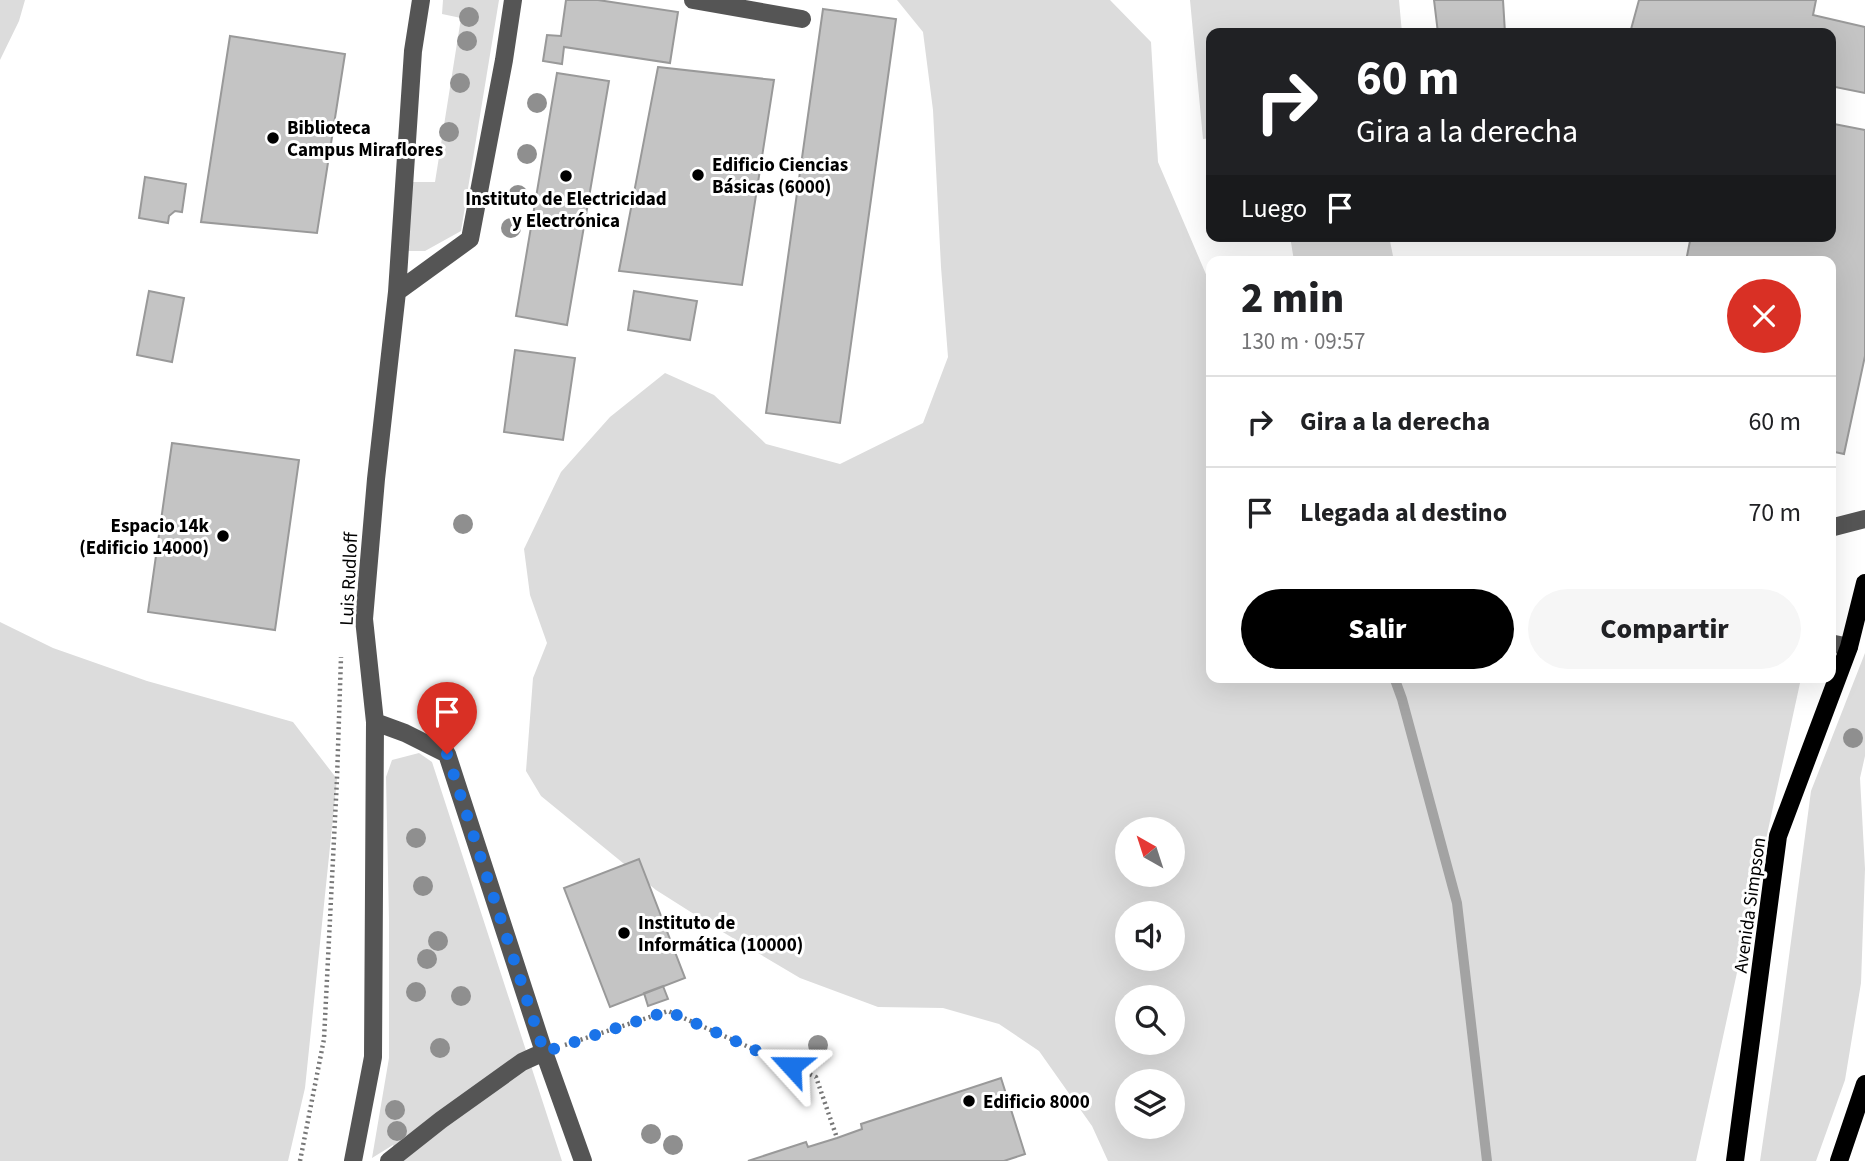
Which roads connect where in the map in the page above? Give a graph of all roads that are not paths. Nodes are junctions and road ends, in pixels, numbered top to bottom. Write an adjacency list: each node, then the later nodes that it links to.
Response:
1 (421, 0): 5 (street, Luis Rudloff)
2 (513, 0): 5 (street)
3 (693, 0): 4 (street)
4 (802, 19)
5 (397, 292): 13 (street, Luis Rudloff)
6 (1865, 519): 7 (street)
7 (1836, 526)
8 (1865, 583): 10 (main road, Avenida Simpson)
9 (1836, 644): 10 (street)
10 (1849, 647): 11 (main road, Avenida Simpson)
11 (1836, 682)
12 (1835, 683): 19 (main road, Avenida Simpson)
13 (375, 722): 14 (street); 16 (street, Luis Rudloff)
14 (544, 1052): 17 (street); 18 (street)
15 (1865, 1084): 20 (main road)
16 (353, 1161)
17 (389, 1161)
18 (583, 1161)
19 (1735, 1161)
20 (1839, 1161)

